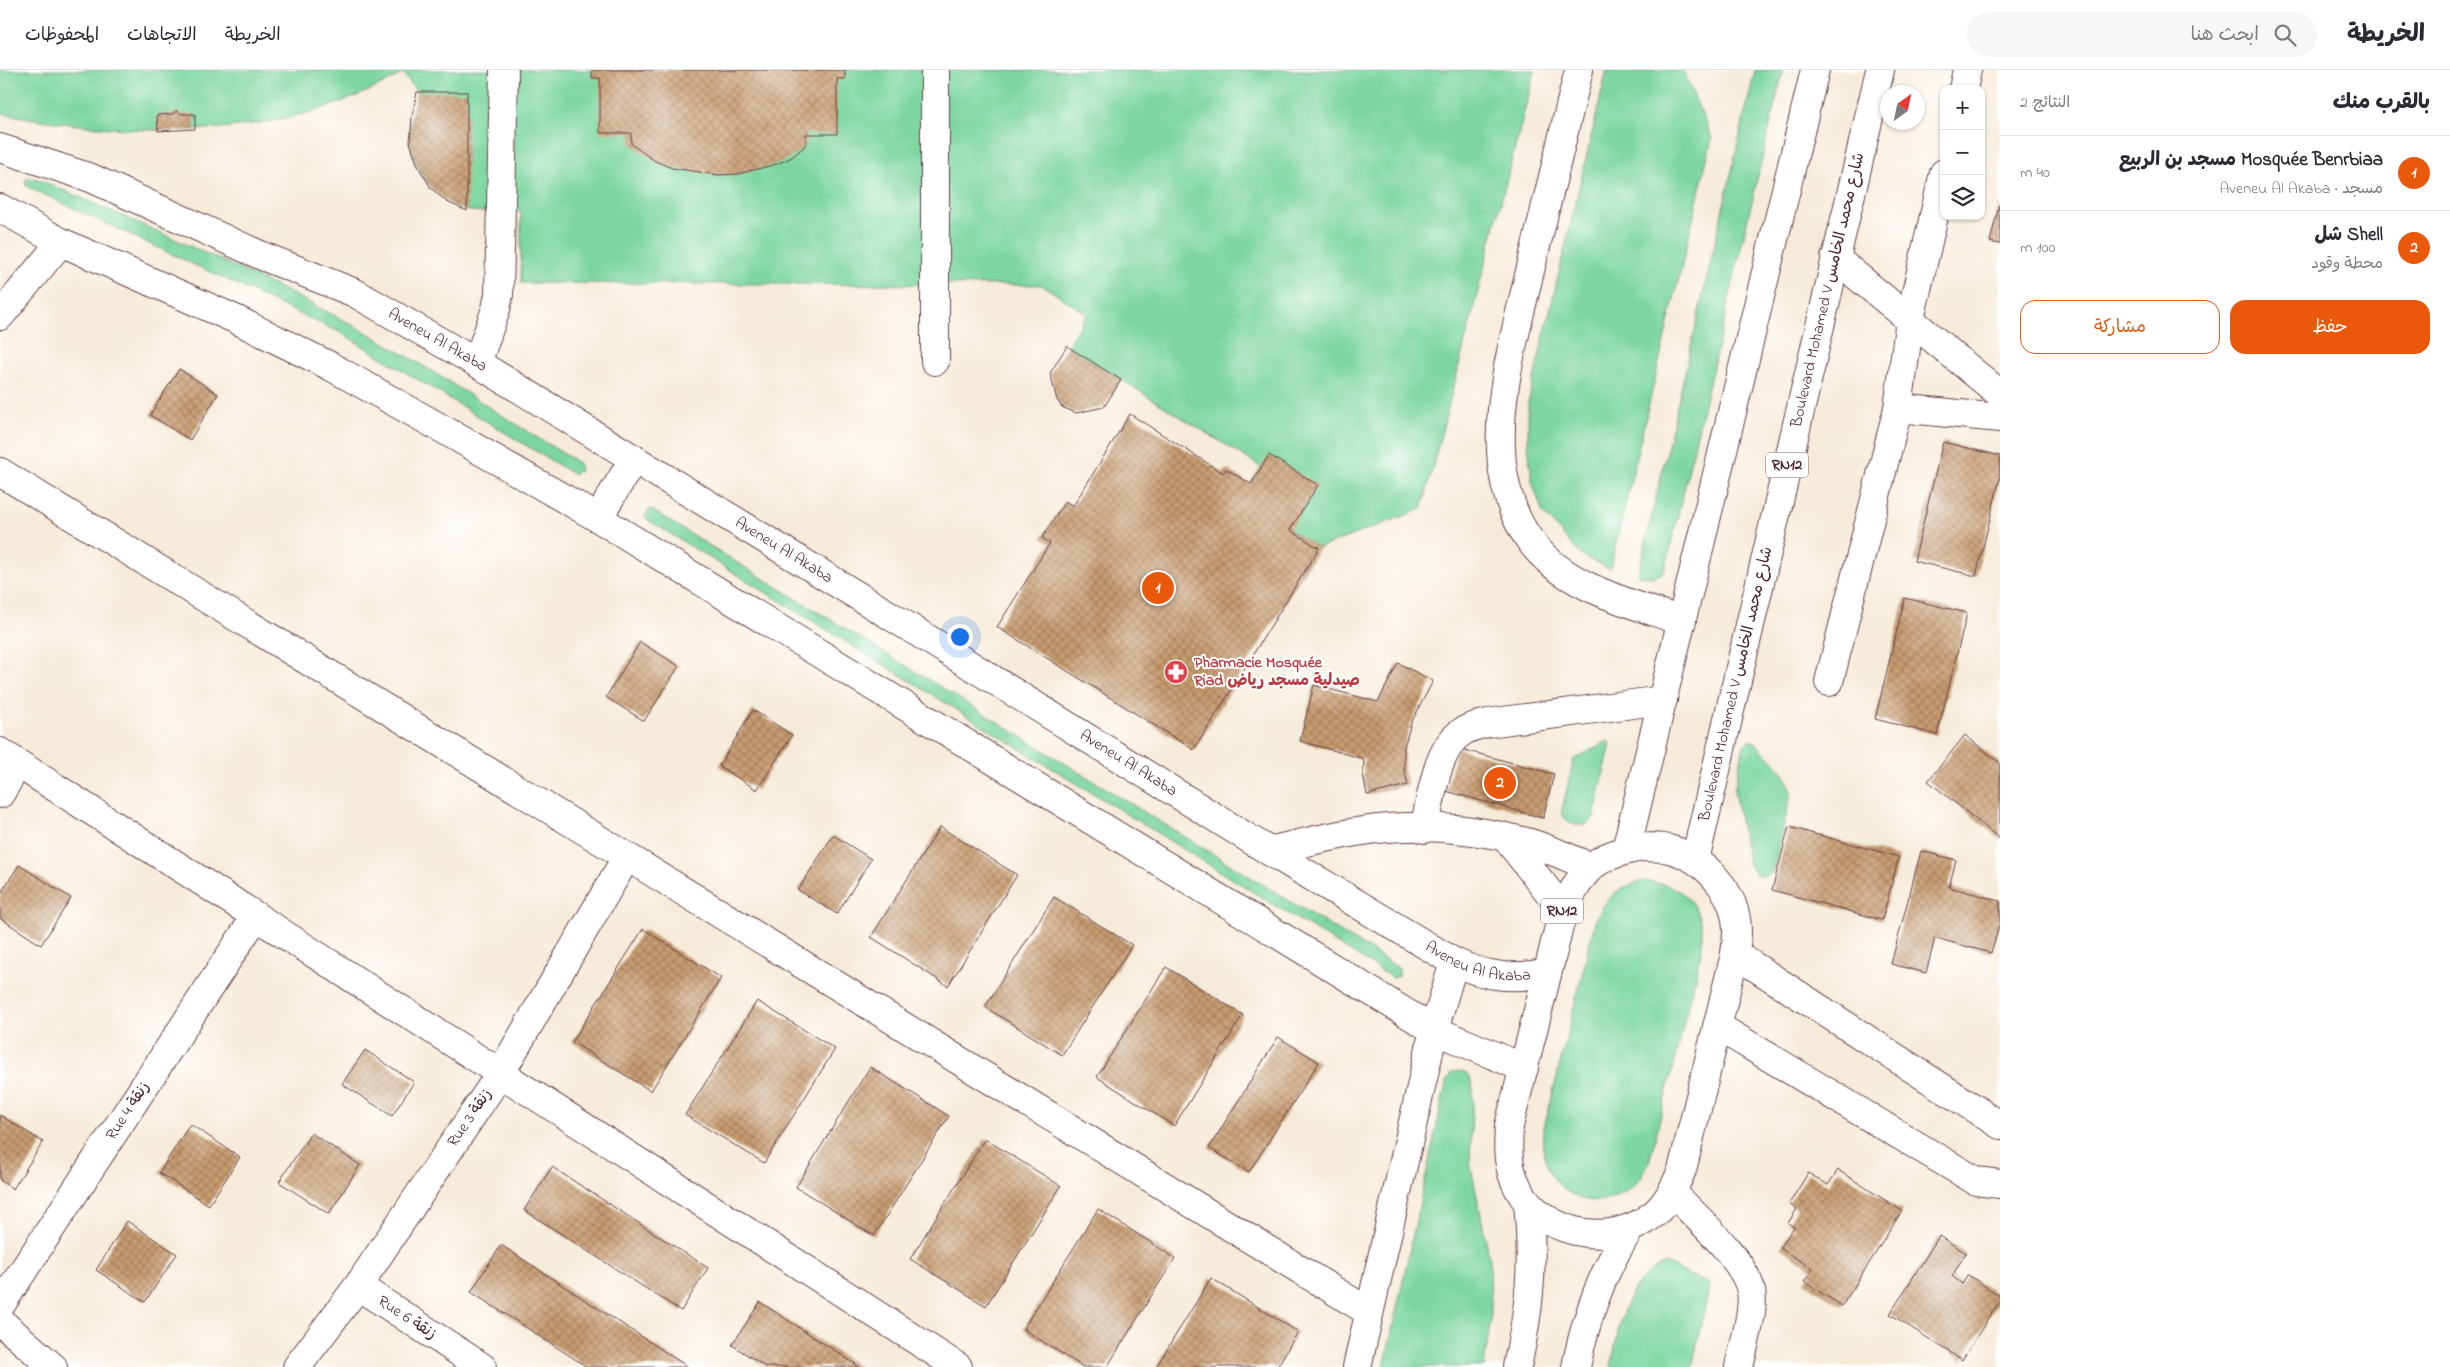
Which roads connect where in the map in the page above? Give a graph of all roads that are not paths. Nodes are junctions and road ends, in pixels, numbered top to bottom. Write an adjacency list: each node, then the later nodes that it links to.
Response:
1 (504, 70): 16 (street)
2 (935, 70): 15 (street)
3 (1579, 70): 23 (street)
4 (1815, 70): 23 (street)
5 (1880, 70): 12 (street, Boulevard Mohamed V شارع محمد الخامس / RN12)
6 (1967, 70): 7 (street)
7 (1964, 85)
8 (0, 148): 16 (street, Aveneu Al Akaba)
9 (1943, 175): 14 (street)
10 (0, 208): 11 (street)
11 (61, 242): 13 (street); 22 (street)
12 (1835, 258): 14 (street); 33 (street, Boulevard Mohamed V شارع محمد الخامس / RN12)
13 (0, 316)
14 (1910, 319): 17 (street); 18 (street)
15 (935, 361)
16 (477, 363): 20 (street, Aveneu Al Akaba)
17 (2000, 394)
18 (1898, 408): 19 (street); 24 (street)
19 (2000, 418)
20 (633, 460): 22 (street); 31 (street, Aveneu Al Akaba)
21 (0, 472): 32 (street)
22 (598, 518): 41 (street)
23 (1682, 621): 25 (street)
24 (1829, 682)
25 (1663, 700): 28 (street); 30 (street)
26 (9, 758): 27 (street); 36 (street)
27 (0, 794)
28 (1424, 829): 29 (street); 31 (street)
29 (1506, 838): 34 (street); 35 (street)
30 (1626, 850): 33 (street, RN12); 34 (street, RN12)
31 (1269, 851): 38 (street, Aveneu Al Akaba)
32 (626, 858): 43 (street, Rue 3 زنقة); 51 (street)
33 (1695, 860): 37 (street, RN12)
34 (1591, 867): 35 (street, RN12)
35 (1563, 910): 39 (street, RN12)
36 (256, 916): 43 (street); 50 (street, Rue 4 زنقة)
37 (1735, 954): 40 (street, RN12); 44 (street)
38 (1454, 962): 39 (street, Aveneu Al Akaba); 41 (street)
39 (1547, 972): 42 (street, RN12)
40 (1717, 1026): 45 (street); 46 (street, RN12)
41 (1434, 1030): 42 (street); 51 (street)
42 (1524, 1068): 47 (street, RN12)
43 (500, 1074): 49 (street, Rue 3 زنقة); 56 (street)
44 (2000, 1125)
45 (2000, 1184)
46 (1673, 1193): 48 (street, RN12); 60 (street)
47 (1528, 1203): 48 (street, RN12); 58 (street, RN12)
48 (1630, 1228): 59 (street, RN12)
49 (358, 1286): 54 (street, Rue 3 زنقة); 55 (street, Rue 6 زنقة)
50 (0, 1306)
51 (1369, 1312): 57 (street)
52 (0, 1321): 53 (street)
53 (53, 1367)
54 (297, 1367)
55 (482, 1367)
56 (958, 1367)
57 (1357, 1367)
58 (1517, 1367)
59 (1576, 1367)
60 (1739, 1367)

